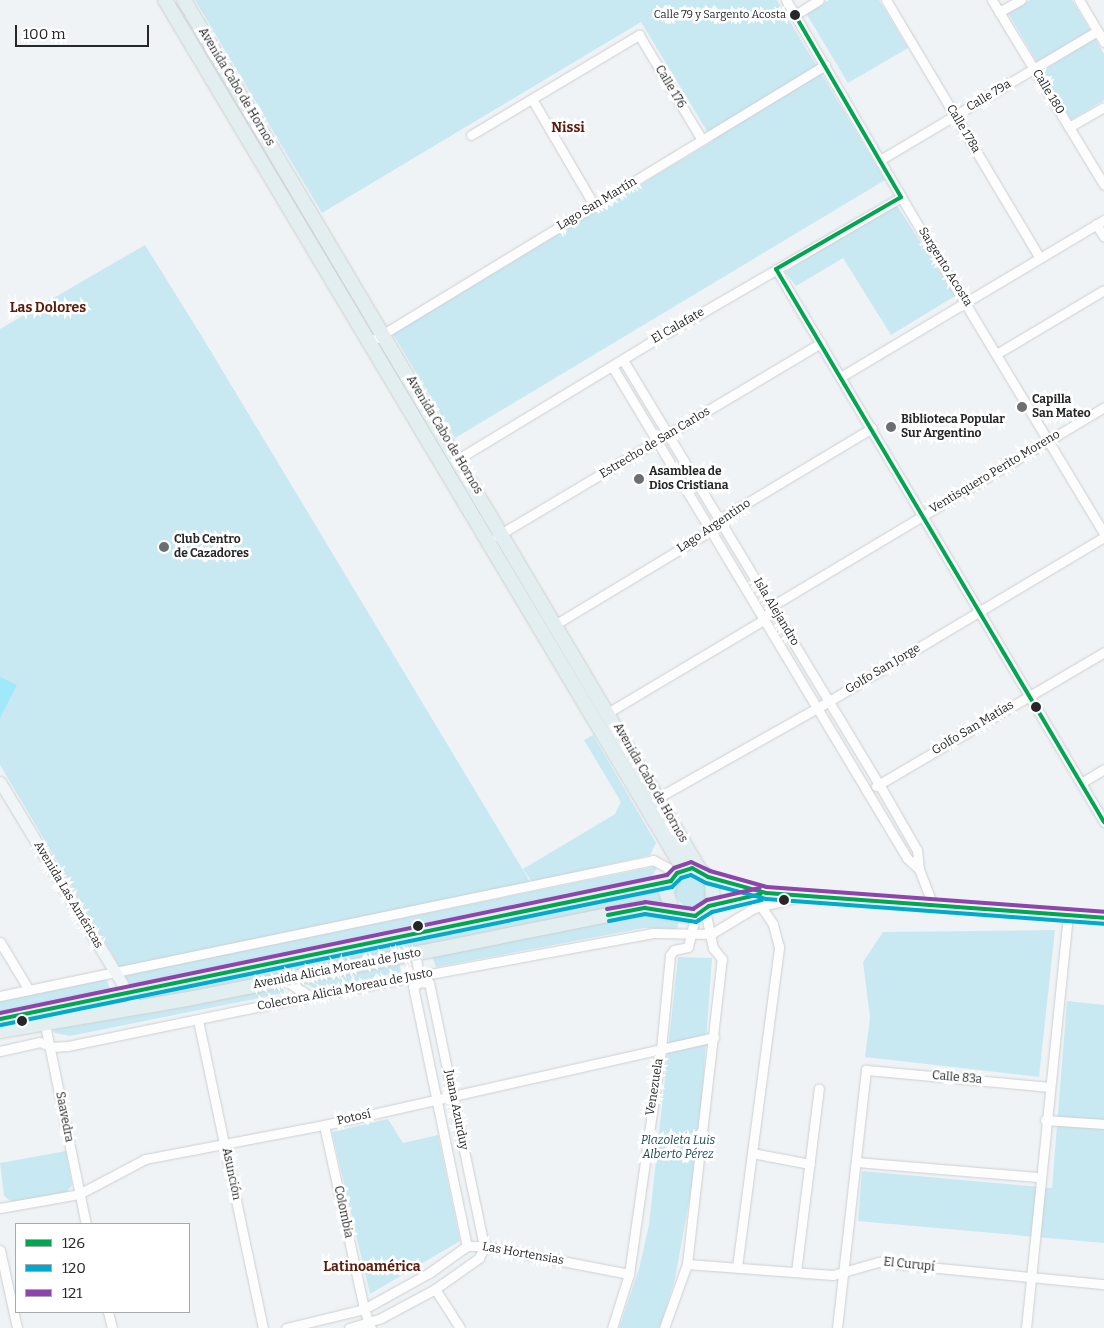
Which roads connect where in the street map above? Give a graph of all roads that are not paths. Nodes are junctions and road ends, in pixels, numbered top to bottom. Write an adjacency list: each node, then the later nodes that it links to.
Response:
1 (165, 0): 32 (main road, Avenida Cabo de Hornos)
2 (184, 0): 31 (main road, Avenida Cabo de Hornos)
3 (786, 0): 10 (street, Sargento Acosta)
4 (819, 0): 10 (street)
5 (886, 0): 17 (street, Calle 178a)
6 (992, 0): 9 (street, Calle 180)
7 (1021, 0): 9 (street)
8 (1079, 0): 11 (street)
9 (999, 12): 14 (street, Calle 180)
10 (795, 15): 13 (street, Sargento Acosta)
11 (1097, 31): 12 (street); 14 (street, Calle 79a)
12 (1104, 42)
13 (824, 65): 20 (street, Lago San Martín); 21 (street, Sargento Acosta)
14 (1034, 69): 17 (street, Calle 79a); 18 (street, Calle 180)
15 (532, 99): 19 (street); 20 (street, Calle 176); 24 (street)
16 (1104, 107): 18 (street)
17 (955, 116): 21 (street, Calle 79a); 27 (street, Calle 178a)
18 (1069, 127): 22 (street, Calle 180)
19 (471, 136)
20 (702, 140): 24 (street, Lago San Martín)
21 (880, 160): 23 (street, Sargento Acosta)
22 (1104, 185)
23 (901, 197): 28 (street, El Calafate); 30 (street, Sargento Acosta)
24 (594, 206): 31 (street, Lago San Martín)
25 (1100, 222): 26 (street); 27 (street)
26 (1104, 237)
27 (1040, 258): 30 (street)
28 (776, 269): 33 (street); 35 (street, El Calafate)
29 (1104, 290): 34 (street)
30 (967, 302): 34 (street, Sargento Acosta); 37 (street)
31 (383, 334): 32 (street, Lago San Martín); 43 (main road, Avenida Cabo de Hornos)
32 (370, 342): 49 (main road, Avenida Cabo de Hornos)
33 (821, 343): 37 (street); 40 (street, Estrecho de San Carlos)
34 (998, 353): 42 (street, Sargento Acosta)
35 (623, 360): 36 (street, El Calafate); 40 (street, Isla Alejandro)
36 (612, 366): 41 (street, Isla Alejandro); 43 (street, El Calafate)
37 (842, 376): 39 (street)
38 (1104, 407): 42 (street, Ventisquero Perito Moreno)
39 (872, 428): 44 (street); 45 (street, Lago Argentino)
40 (669, 434): 41 (street, Estrecho de San Carlos); 45 (street, Isla Alejandro)
41 (659, 440): 46 (street, Isla Alejandro); 47 (street, Estrecho de San Carlos)
42 (1050, 440): 44 (street, Ventisquero Perito Moreno); 48 (street, Sargento Acosta)
43 (458, 459): 47 (main road, Avenida Cabo de Hornos)
44 (923, 515): 50 (street, Ventisquero Perito Moreno); 51 (street)
45 (720, 519): 46 (street, Lago Argentino); 50 (street, Isla Alejandro)
46 (712, 530): 52 (street, Isla Alejandro); 53 (street, Lago Argentino)
47 (502, 533): 49 (street, Estrecho de San Carlos); 53 (main road, Avenida Cabo de Hornos)
48 (1104, 535): 51 (street, Golfo San Jorge)
49 (489, 541): 67 (main road, Avenida Cabo de Hornos)
50 (772, 606): 52 (street); 56 (street, Isla Alejandro)
51 (978, 612): 55 (street); 56 (street, Golfo San Jorge)
52 (765, 619): 57 (street, Isla Alejandro); 58 (street)
53 (556, 624): 58 (main road, Avenida Cabo de Hornos)
54 (1104, 652): 55 (street, Golfo San Matías)
55 (1027, 696): 61 (street); 62 (street, Golfo San Matías)
56 (829, 700): 57 (street, Golfo San Jorge); 62 (street, Isla Alejandro)
57 (819, 707): 63 (street, Isla Alejandro); 64 (street, Golfo San Jorge)
58 (609, 712): 64 (main road, Avenida Cabo de Hornos)
59 (1104, 769): 61 (street)
60 (0, 782): 81 (main road, Avenida Las Américas)
61 (1080, 783): 65 (street)
62 (879, 784): 63 (street, Golfo San Matías); 66 (street, Isla Alejandro)
63 (869, 791): 66 (street, Isla Alejandro)
64 (659, 797): 68 (main road, Avenida Cabo de Hornos)
65 (1104, 822)
66 (919, 869): 72 (street, Isla Alejandro)
67 (677, 875): 68 (main road, Avenida Alicia Moreau de Justo); 74 (main road); 81 (street); 85 (main road, Avenida Alicia Moreau de Justo)
68 (704, 875): 69 (main road, Avenida Alicia Moreau de Justo); 73 (main road)
69 (766, 893): 70 (main road, Avenida Alicia Moreau de Justo); 73 (main road, Avenida Alicia Moreau de Justo)
70 (805, 896): 71 (street); 72 (main road, Avenida Alicia Moreau de Justo)
71 (761, 906): 78 (street); 105 (street)
72 (936, 907): 75 (main road, Avenida Alicia Moreau de Justo)
73 (703, 911): 74 (main road, Avenida Alicia Moreau de Justo); 77 (street); 78 (street)
74 (673, 912): 80 (main road, Avenida Alicia Moreau de Justo)
75 (1068, 916): 76 (main road, Avenida Alicia Moreau de Justo); 97 (street)
76 (1104, 918)
77 (692, 934): 78 (street, Colectora Alicia Moreau de Justo); 82 (street, Colectora Alicia Moreau de Justo); 95 (street, Venezuela)
78 (711, 934): 93 (street)
79 (0, 942): 84 (street)
80 (414, 954): 82 (street, Juana Azurduy); 83 (main road, Avenida Alicia Moreau de Justo)
81 (115, 973): 84 (street); 85 (main road, Avenida Las Américas)
82 (420, 978): 87 (street, Colectora Alicia Moreau de Justo); 99 (street, Juana Azurduy); 100 (street, Juana Azurduy)
83 (284, 980): 87 (street); 88 (main road, Avenida Alicia Moreau de Justo)
84 (29, 990): 86 (street)
85 (126, 991): 88 (main road, Avenida Las Américas); 89 (main road, Avenida Alicia Moreau de Justo)
86 (0, 996)
87 (310, 996): 91 (street, Colectora Alicia Moreau de Justo)
88 (136, 1007): 89 (main road, Avenida Alicia Moreau de Justo)
89 (43, 1016): 90 (main road, Avenida Alicia Moreau de Justo); 92 (main road, Avenida Alicia Moreau de Justo); 94 (street, Saavedra)
90 (0, 1019)
91 (198, 1020): 94 (street, Colectora Alicia Moreau de Justo); 104 (street, Asunción)
92 (0, 1031)
93 (714, 1038): 95 (street, Potosí); 115 (street)
94 (51, 1047): 96 (street, Colectora Alicia Moreau de Justo); 109 (street, Saavedra)
95 (661, 1049): 99 (street, Potosí); 119 (street, Venezuela)
96 (0, 1051)
97 (1048, 1087): 101 (street); 106 (street, Calle 83a)
98 (819, 1088): 107 (street)
99 (454, 1094): 100 (street, Potosí); 113 (street, Juana Azurduy)
100 (436, 1099): 103 (street, Potosí); 112 (street, Juana Azurduy)
101 (1045, 1120): 102 (street); 108 (street)
102 (1104, 1124)
103 (324, 1125): 104 (street, Potosí); 123 (street, Colombia)
104 (225, 1144): 109 (street, Potosí); 128 (street, Asunción)
105 (752, 1154): 107 (street); 116 (street)
106 (856, 1162): 108 (street); 118 (street)
107 (810, 1164): 117 (street)
108 (1040, 1177): 120 (street)
109 (79, 1194): 110 (street, Potosí); 111 (street, Saavedra)
110 (0, 1208)
111 (86, 1223)
112 (467, 1246): 113 (street, Las Hortensias); 123 (street, Las Hortensias)
113 (484, 1246): 119 (street, Las Hortensias); 122 (street)
114 (0, 1250): 126 (street)
115 (687, 1264): 116 (street, El Curupí); 133 (street)
116 (737, 1267): 117 (street, El Curupí)
117 (796, 1272): 118 (street, El Curupí)
118 (845, 1273): 120 (street, El Curupí); 134 (street)
119 (629, 1274): 132 (street, Venezuela)
120 (1031, 1277): 121 (street, El Curupí); 135 (street)
121 (1104, 1284)
122 (435, 1289): 125 (street); 131 (street)
123 (364, 1309): 125 (street, Colombia); 129 (street, Las Hortensias)
124 (108, 1313): 127 (street)
125 (370, 1326): 130 (street)
126 (17, 1328)
127 (112, 1328)
128 (262, 1328)
129 (286, 1328)
130 (349, 1328)
131 (460, 1328)
132 (612, 1328)
133 (664, 1328)
134 (838, 1328)
135 (1026, 1328)

